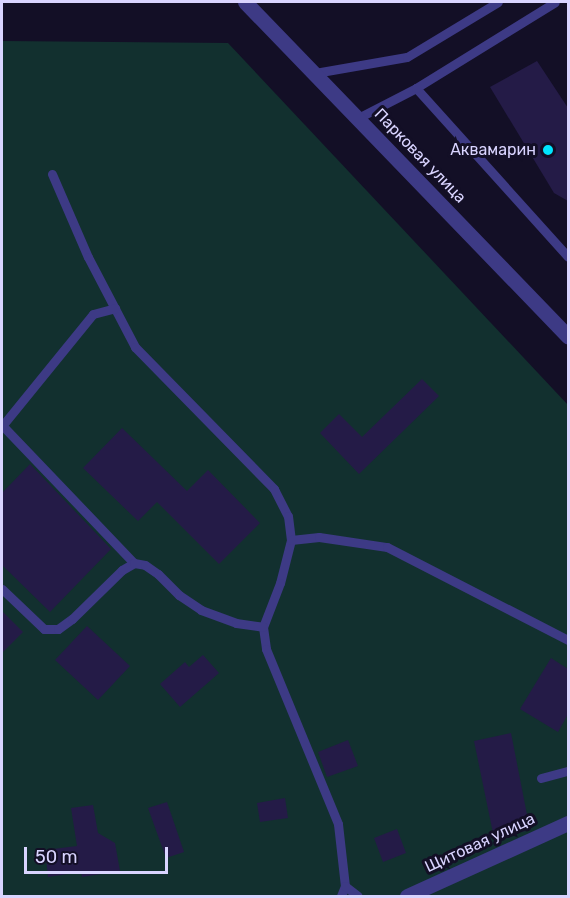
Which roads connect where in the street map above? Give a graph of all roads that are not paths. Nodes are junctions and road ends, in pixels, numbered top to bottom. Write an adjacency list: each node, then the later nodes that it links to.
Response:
1 (244, 2): 4 (street, Парковая улица)
2 (498, 2): 4 (lane)
3 (555, 2): 5 (lane)
4 (315, 73): 6 (street, Парковая улица)
5 (416, 87): 6 (lane); 8 (lane)
6 (358, 118): 10 (street, Парковая улица)
7 (52, 174): 9 (lane)
8 (568, 257)
9 (115, 308): 11 (lane); 12 (lane)
10 (568, 336)
11 (2, 426): 13 (lane)
12 (291, 540): 15 (lane); 16 (lane)
13 (135, 563): 14 (lane); 15 (lane)
14 (2, 589)
15 (263, 627): 20 (lane)
16 (568, 640)
17 (568, 771): 18 (lane)
18 (541, 778)
19 (568, 823): 23 (street, Щитовая улица)
20 (345, 886): 21 (lane); 22 (lane)
21 (341, 897)
22 (358, 897)
23 (407, 897)

